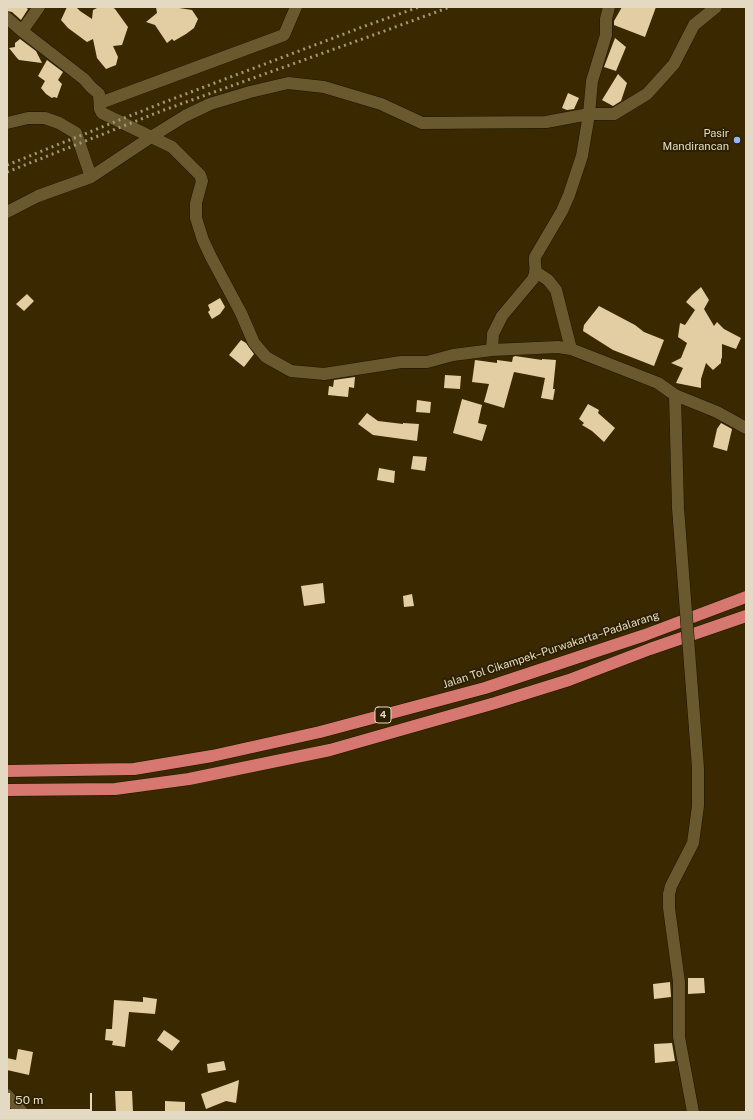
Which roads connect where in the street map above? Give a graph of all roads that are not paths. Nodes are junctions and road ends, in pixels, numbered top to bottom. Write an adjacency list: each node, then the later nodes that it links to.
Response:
1 (39, 7): 6 (street)
2 (296, 7): 7 (street)
3 (609, 7): 8 (street)
4 (716, 7): 8 (street)
5 (7, 18): 6 (street)
6 (22, 31): 7 (street)
7 (100, 103): 10 (street)
8 (589, 114): 10 (street); 13 (street)
9 (7, 123): 11 (street)
10 (151, 137): 11 (street); 15 (street)
11 (91, 176): 12 (street)
12 (7, 212)
13 (536, 272): 14 (street); 15 (street)
14 (571, 349): 15 (street); 16 (street)
15 (492, 350)
16 (675, 395): 17 (street); 24 (street, bridge)
17 (746, 428)
18 (746, 597): 20 (highway, Jalan Tol Cikampek–Purwakarta–Padalarang / 4)
19 (746, 616): 21 (highway, 4)
20 (7, 772)
21 (7, 790)
22 (7, 1095): 23 (street)
23 (22, 1112)
24 (693, 1112)

